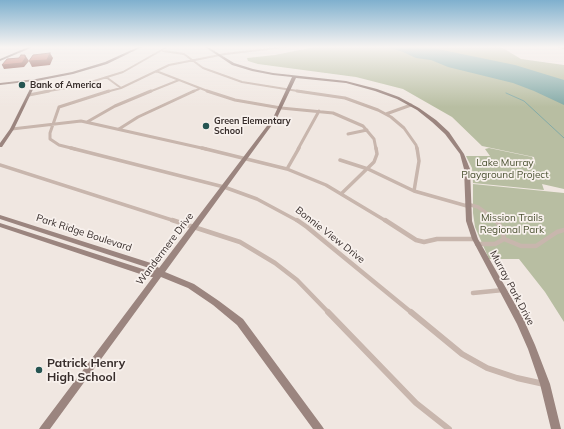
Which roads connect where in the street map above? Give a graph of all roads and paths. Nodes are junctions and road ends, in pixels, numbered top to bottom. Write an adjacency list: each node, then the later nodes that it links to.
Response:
1 (86, 67): 10 (street)
2 (96, 67): 10 (street)
3 (135, 67): 8 (street)
4 (165, 67): 7 (street)
5 (202, 67): 15 (street)
6 (243, 67): 9 (street, Murray Park Drive)
7 (156, 71): 11 (street); 13 (street)
8 (106, 77): 13 (street); 16 (street)
9 (294, 77): 15 (street, Wandermere Drive); 17 (street, Murray Park Drive)
10 (36, 79): 12 (street); 12 (street); 16 (street)
11 (179, 80): 14 (street); 21 (street)
12 (0, 82)
13 (121, 88): 22 (street)
14 (199, 89): 18 (street); 24 (street)
15 (288, 91): 18 (street, Wandermere Drive); 20 (street)
16 (29, 95): 23 (street)
17 (411, 105): 20 (street); 36 (street, Murray Park Drive)
18 (280, 108): 19 (street); 28 (street, Wandermere Drive)
19 (319, 111): 25 (street); 31 (street)
20 (386, 114): 34 (street)
21 (88, 122): 22 (street); 24 (street)
22 (54, 123): 23 (street); 33 (street, Bonnie View Drive)
23 (12, 129): 27 (street)
24 (119, 129): 28 (street)
25 (367, 130): 26 (street); 32 (street)
26 (348, 134)
27 (0, 146)
28 (246, 158): 31 (street); 33 (street, Wandermere Drive)
29 (340, 160): 32 (street)
30 (0, 165): 39 (street)
31 (286, 169): 35 (street)
32 (368, 170): 34 (street); 35 (street)
33 (224, 188): 39 (street, Wandermere Drive); 46 (street, Bonnie View Drive)
34 (414, 191): 36 (street)
35 (342, 193): 42 (street)
36 (467, 205): 41 (street); 42 (street, Murray Park Drive)
37 (0, 217): 43 (street, Park Ridge Boulevard)
38 (0, 225): 43 (street, Park Ridge Boulevard)
39 (195, 228): 43 (street, Wandermere Drive); 49 (street)
40 (564, 230): 41 (street)
41 (504, 239): 42 (street)
42 (476, 242): 44 (street, Murray Park Drive)
43 (159, 273): 47 (street, Wandermere Drive); 48 (street, Park Ridge Boulevard)
44 (503, 290): 45 (street); 46 (street, Murray Park Drive)
45 (473, 293)
46 (545, 384): 50 (street, Murray Park Drive)
47 (44, 429)
48 (319, 429)
49 (449, 429)
50 (556, 429)

